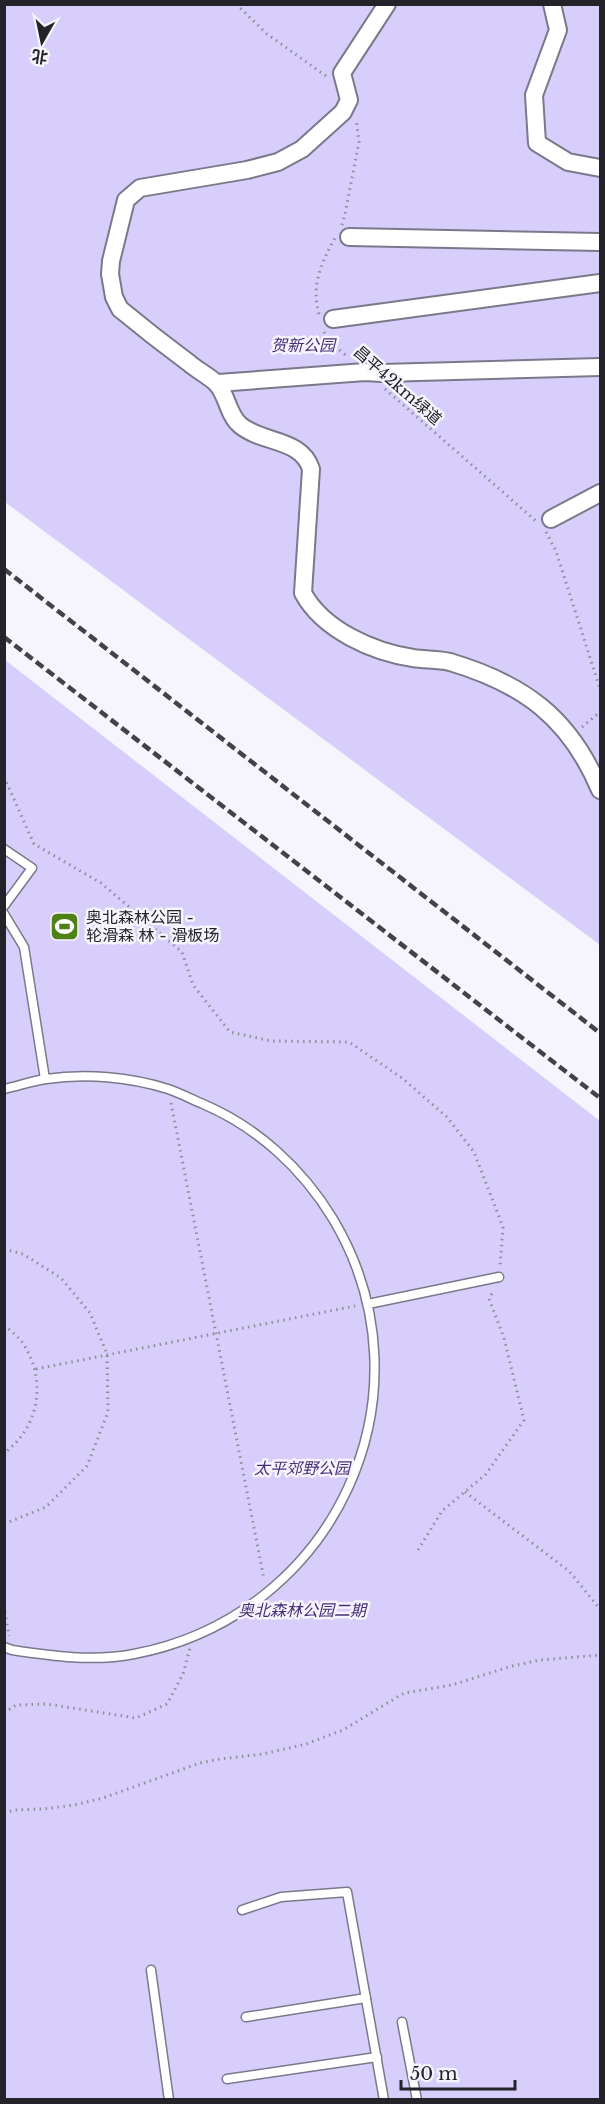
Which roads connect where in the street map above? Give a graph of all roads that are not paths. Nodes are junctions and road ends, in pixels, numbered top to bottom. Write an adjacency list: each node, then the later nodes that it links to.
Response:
1 (387, 4): 9 (street)
2 (552, 4): 3 (street)
3 (600, 168)
4 (342, 234): 5 (street)
5 (600, 242)
6 (600, 283): 7 (street)
7 (325, 322)
8 (600, 367): 9 (street)
9 (218, 383): 12 (street)
10 (600, 493): 11 (street)
11 (544, 523)
12 (600, 790)
13 (4, 849): 14 (lane)
14 (4, 906)
15 (4, 914): 16 (lane)
16 (45, 1079): 17 (lane); 19 (lane)
17 (4, 1089)
18 (499, 1276): 19 (lane)
19 (368, 1304): 20 (lane)
20 (8, 1648)
21 (242, 1910): 23 (lane)
22 (151, 1970): 28 (lane)
23 (366, 1998): 24 (lane); 26 (lane)
24 (246, 2017)
25 (402, 2022): 30 (lane)
26 (377, 2057): 27 (lane); 29 (lane)
27 (227, 2079)
28 (169, 2100)
29 (384, 2100)
30 (417, 2100)

